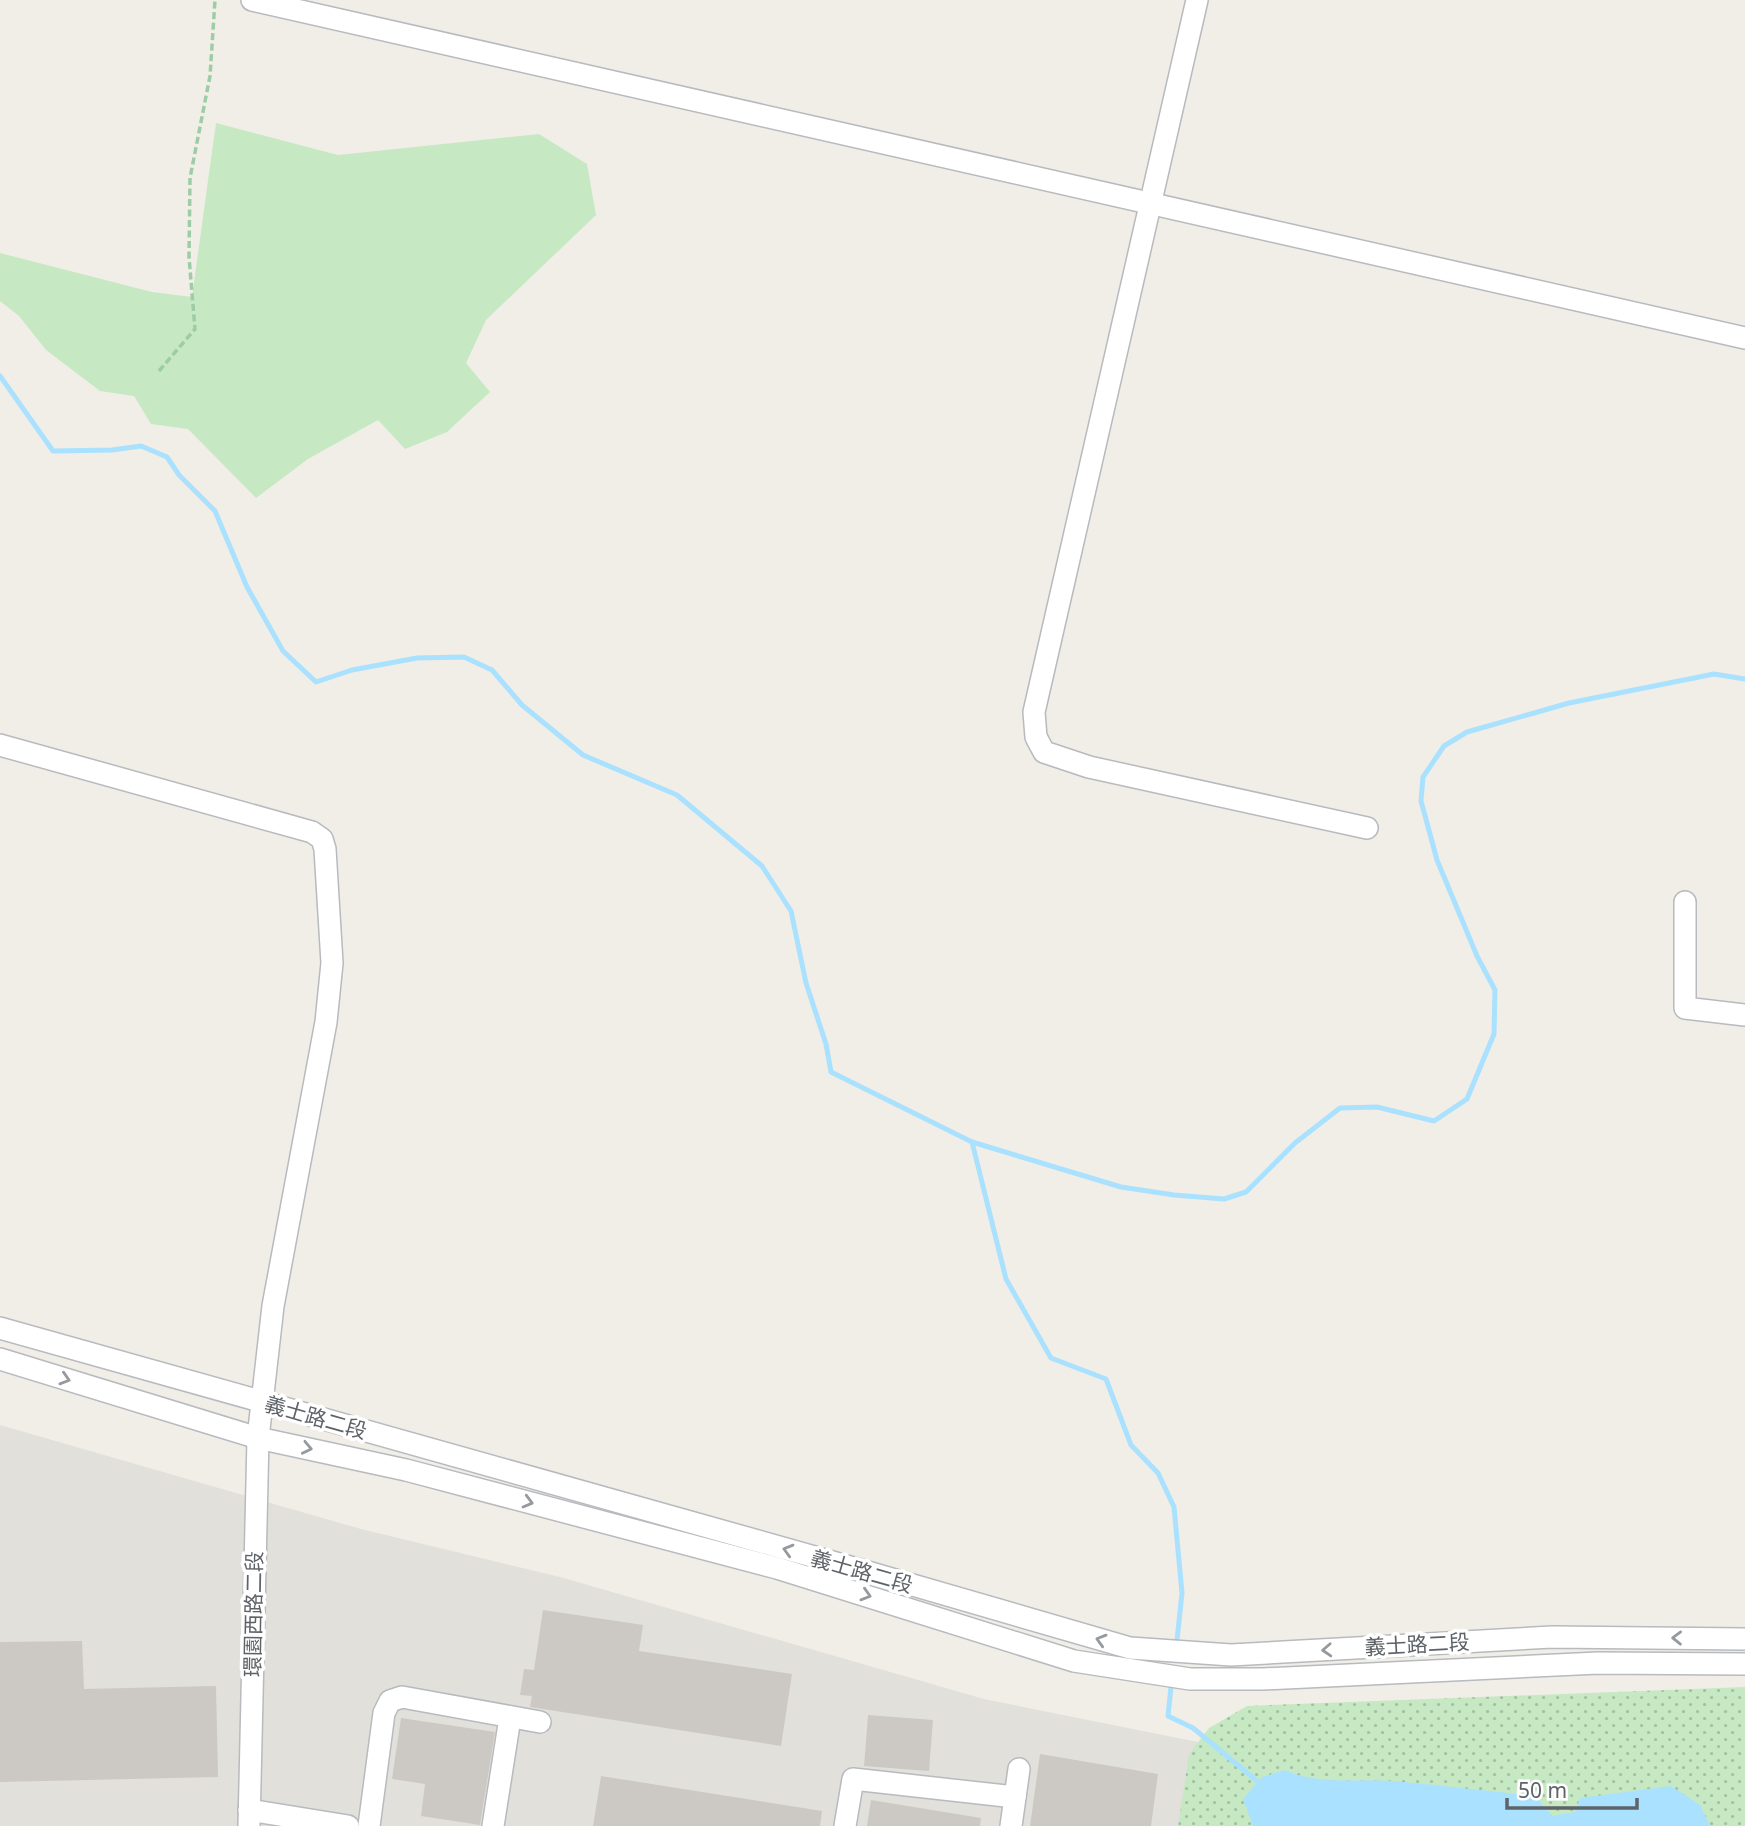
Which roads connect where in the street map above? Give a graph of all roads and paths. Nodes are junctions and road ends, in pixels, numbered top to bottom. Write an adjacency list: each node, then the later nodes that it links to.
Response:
1 (215, 0): 6 (path)
2 (252, 0): 4 (street)
3 (1197, 0): 4 (street)
4 (1150, 204): 5 (street); 8 (street)
5 (1745, 338)
6 (159, 371)
7 (0, 745): 13 (street, 環園西路二段)
8 (1367, 828)
9 (1685, 902): 10 (street)
10 (1745, 1015)
11 (0, 1328): 13 (street, 義士路二段)
12 (0, 1359): 14 (street, 義士路二段, one-way to 14)
13 (263, 1402): 14 (street, 環園西路二段); 15 (street, 義士路二段, one-way to 13)
14 (258, 1438): 16 (street, 義士路二段, one-way to 16); 21 (street, 環園西路二段)
15 (1745, 1639)
16 (1745, 1664)
17 (510, 1718): 18 (street); 23 (street); 24 (street)
18 (540, 1722)
19 (1019, 1769): 20 (street)
20 (1015, 1797): 25 (street); 26 (street)
21 (249, 1818): 22 (street)
22 (348, 1826)
23 (369, 1826)
24 (493, 1826)
25 (845, 1826)
26 (1011, 1826)

